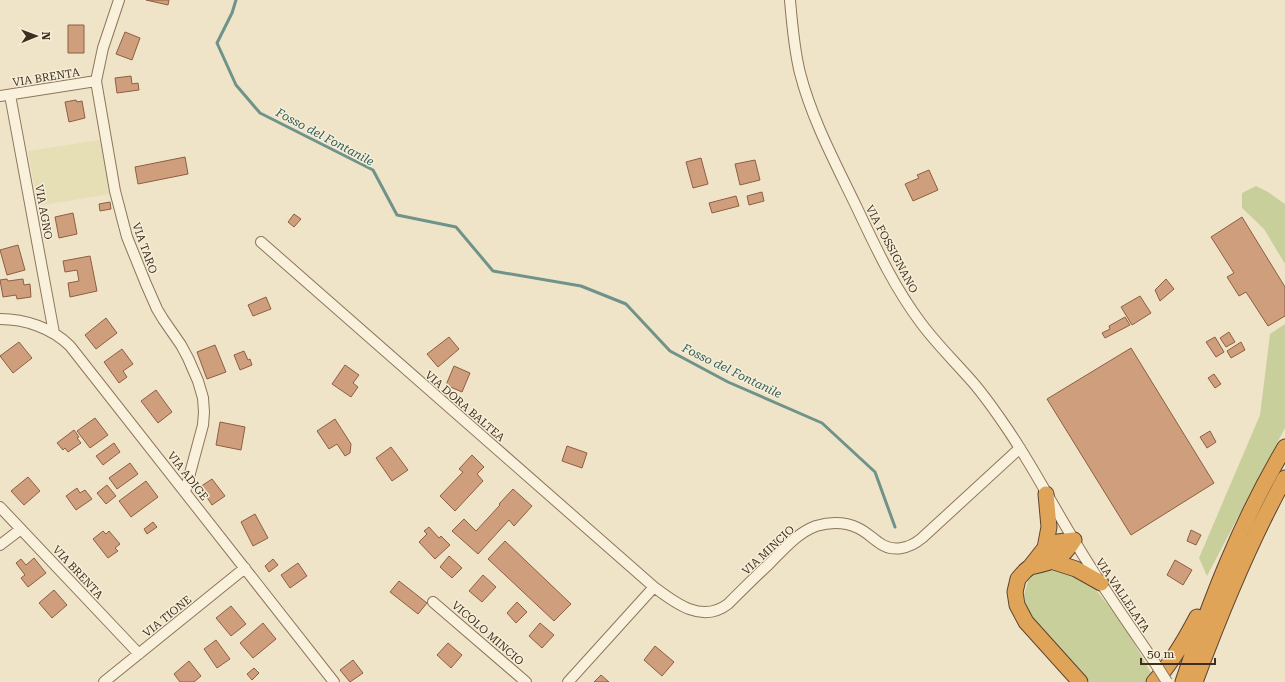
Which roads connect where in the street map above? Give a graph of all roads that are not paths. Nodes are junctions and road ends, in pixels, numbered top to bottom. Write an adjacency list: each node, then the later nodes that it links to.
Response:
1 (119, 0): 3 (street, VIA TARO)
2 (790, 0): 9 (street, VIA FOSSIGNANO)
3 (96, 80): 4 (street, VIA BRENTA); 11 (street, VIA TARO)
4 (5, 95): 7 (street, VIA AGNO)
5 (261, 242): 23 (street, VIA DORA BALTEA)
6 (0, 319): 7 (street, VIA ADIGE)
7 (54, 333): 11 (street, VIA ADIGE)
8 (1285, 447): 21 (highway)
9 (1020, 448): 12 (street, VIA FOSSIGNANO); 23 (street, VIA MINCIO)
10 (1285, 478): 34 (highway)
11 (185, 492): 20 (street, VIA ADIGE)
12 (1046, 494): 15 (street, VIA FOSSIGNANO); 17 (highway)
13 (0, 507): 14 (street, VIA BRENTA)
14 (21, 529): 16 (street); 25 (street, VIA BRENTA)
15 (1074, 540): 17 (highway); 18 (highway); 22 (street, VIA VALLELATA)
16 (0, 545)
17 (1045, 548): 19 (highway)
18 (1054, 562): 19 (highway); 22 (highway)
19 (1030, 567): 26 (highway)
20 (245, 568): 25 (street, VIA TIONE); 28 (street, VIA ADIGE)
21 (1224, 569): 31 (highway); 33 (highway)
22 (1101, 583): 32 (street, VIA VALLELATA, bridge)
23 (654, 588): 30 (street)
24 (433, 602): 29 (street, VICOLO MINCIO)
25 (139, 654): 27 (street, VIA TIONE)
26 (1079, 679)
27 (104, 682)
28 (334, 682)
29 (526, 682)
30 (568, 682)
31 (1154, 682)
32 (1167, 682)
33 (1182, 682)
34 (1195, 682)

